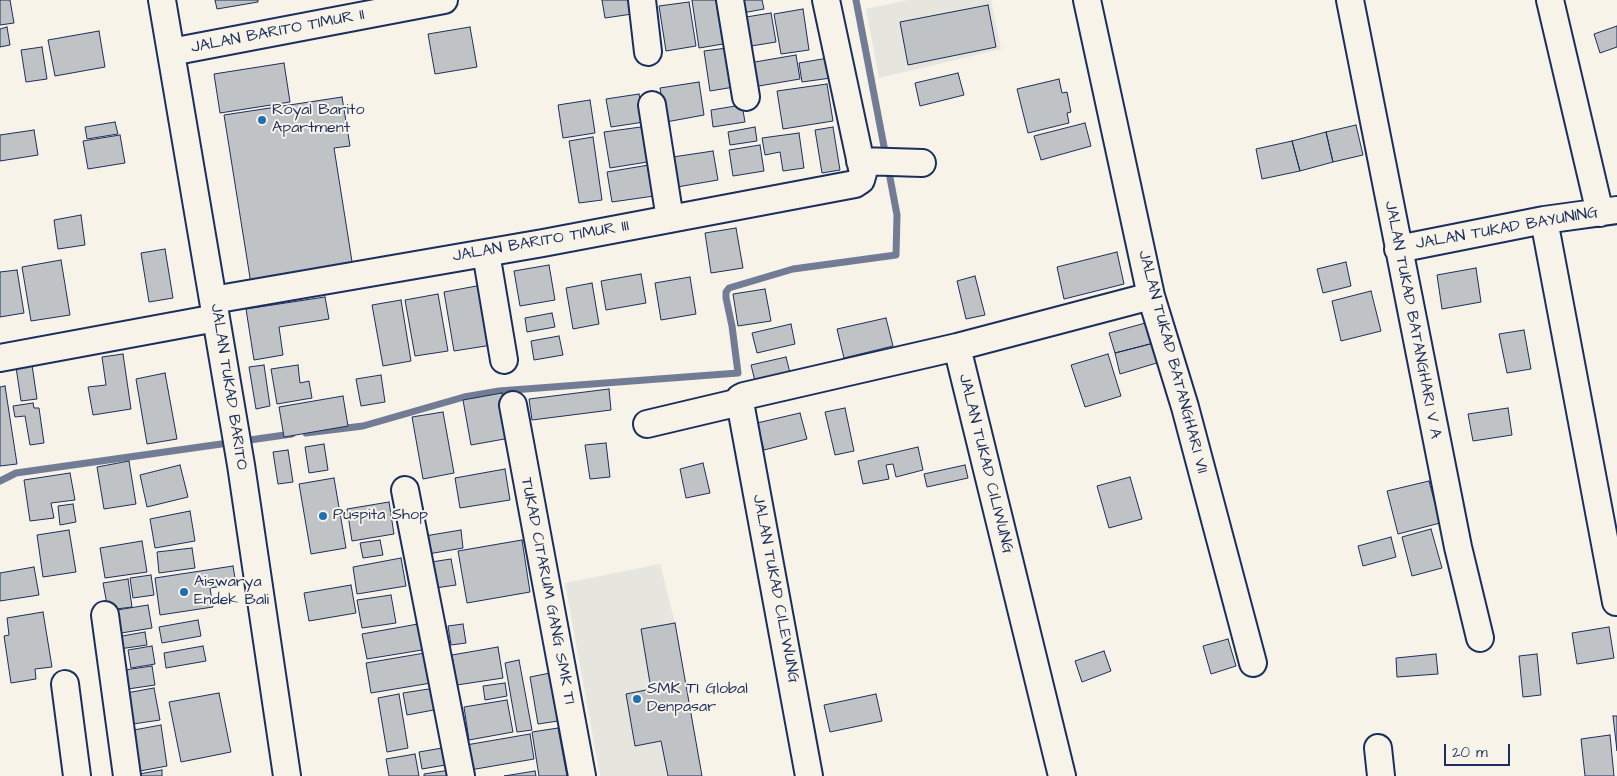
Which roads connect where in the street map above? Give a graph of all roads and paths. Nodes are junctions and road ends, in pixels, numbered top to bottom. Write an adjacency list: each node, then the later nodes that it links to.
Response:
1 (162, 0): 9 (street, JALAN TUKAD BARITO)
2 (444, 0): 9 (street, JALAN BARITO TIMUR II)
3 (642, 0): 10 (street)
4 (730, 0): 11 (street)
5 (826, 0): 14 (street, JALAN BARITO TIMUR III)
6 (1087, 0): 18 (street, JALAN TUKAD BATANGHARI VII)
7 (1350, 0): 16 (street, JALAN TUKAD BATANGHARI V A)
8 (1550, 0): 13 (street)
9 (171, 52): 19 (street, JALAN TUKAD BARITO)
10 (648, 52)
11 (746, 97)
12 (652, 106): 14 (street)
13 (1608, 212): 15 (street, JALAN TUKAD BAYUNING)
14 (670, 219): 17 (street, JALAN BARITO TIMUR III)
15 (1544, 220): 16 (street, JALAN TUKAD BAYUNING); 27 (street)
16 (1398, 249): 29 (street, JALAN TUKAD BATANGHARI V A)
17 (486, 253): 19 (street, JALAN BARITO TIMUR III); 22 (street)
18 (1151, 296): 20 (street); 30 (street, JALAN TUKAD BATANGHARI VII)
19 (215, 309): 21 (street, JALAN BARITO TIMUR III); 35 (street, JALAN TUKAD BARITO)
20 (957, 347): 23 (street); 39 (street, JALAN TUKAD CILIWUNG)
21 (0, 358)
22 (504, 360)
23 (740, 402): 25 (street); 38 (street, JALAN TUKAD CILEWUNG)
24 (513, 405): 37 (street, TUKAD CITARUM GANG SMK TI)
25 (647, 424)
26 (405, 490): 36 (street)
27 (1616, 602)
28 (105, 615): 34 (street)
29 (1480, 638)
30 (1253, 663)
31 (65, 684): 33 (street)
32 (1378, 748): 40 (street)
33 (77, 776)
34 (127, 776)
35 (287, 776)
36 (461, 776)
37 (582, 776)
38 (809, 776)
39 (1062, 776)
40 (1381, 776)

